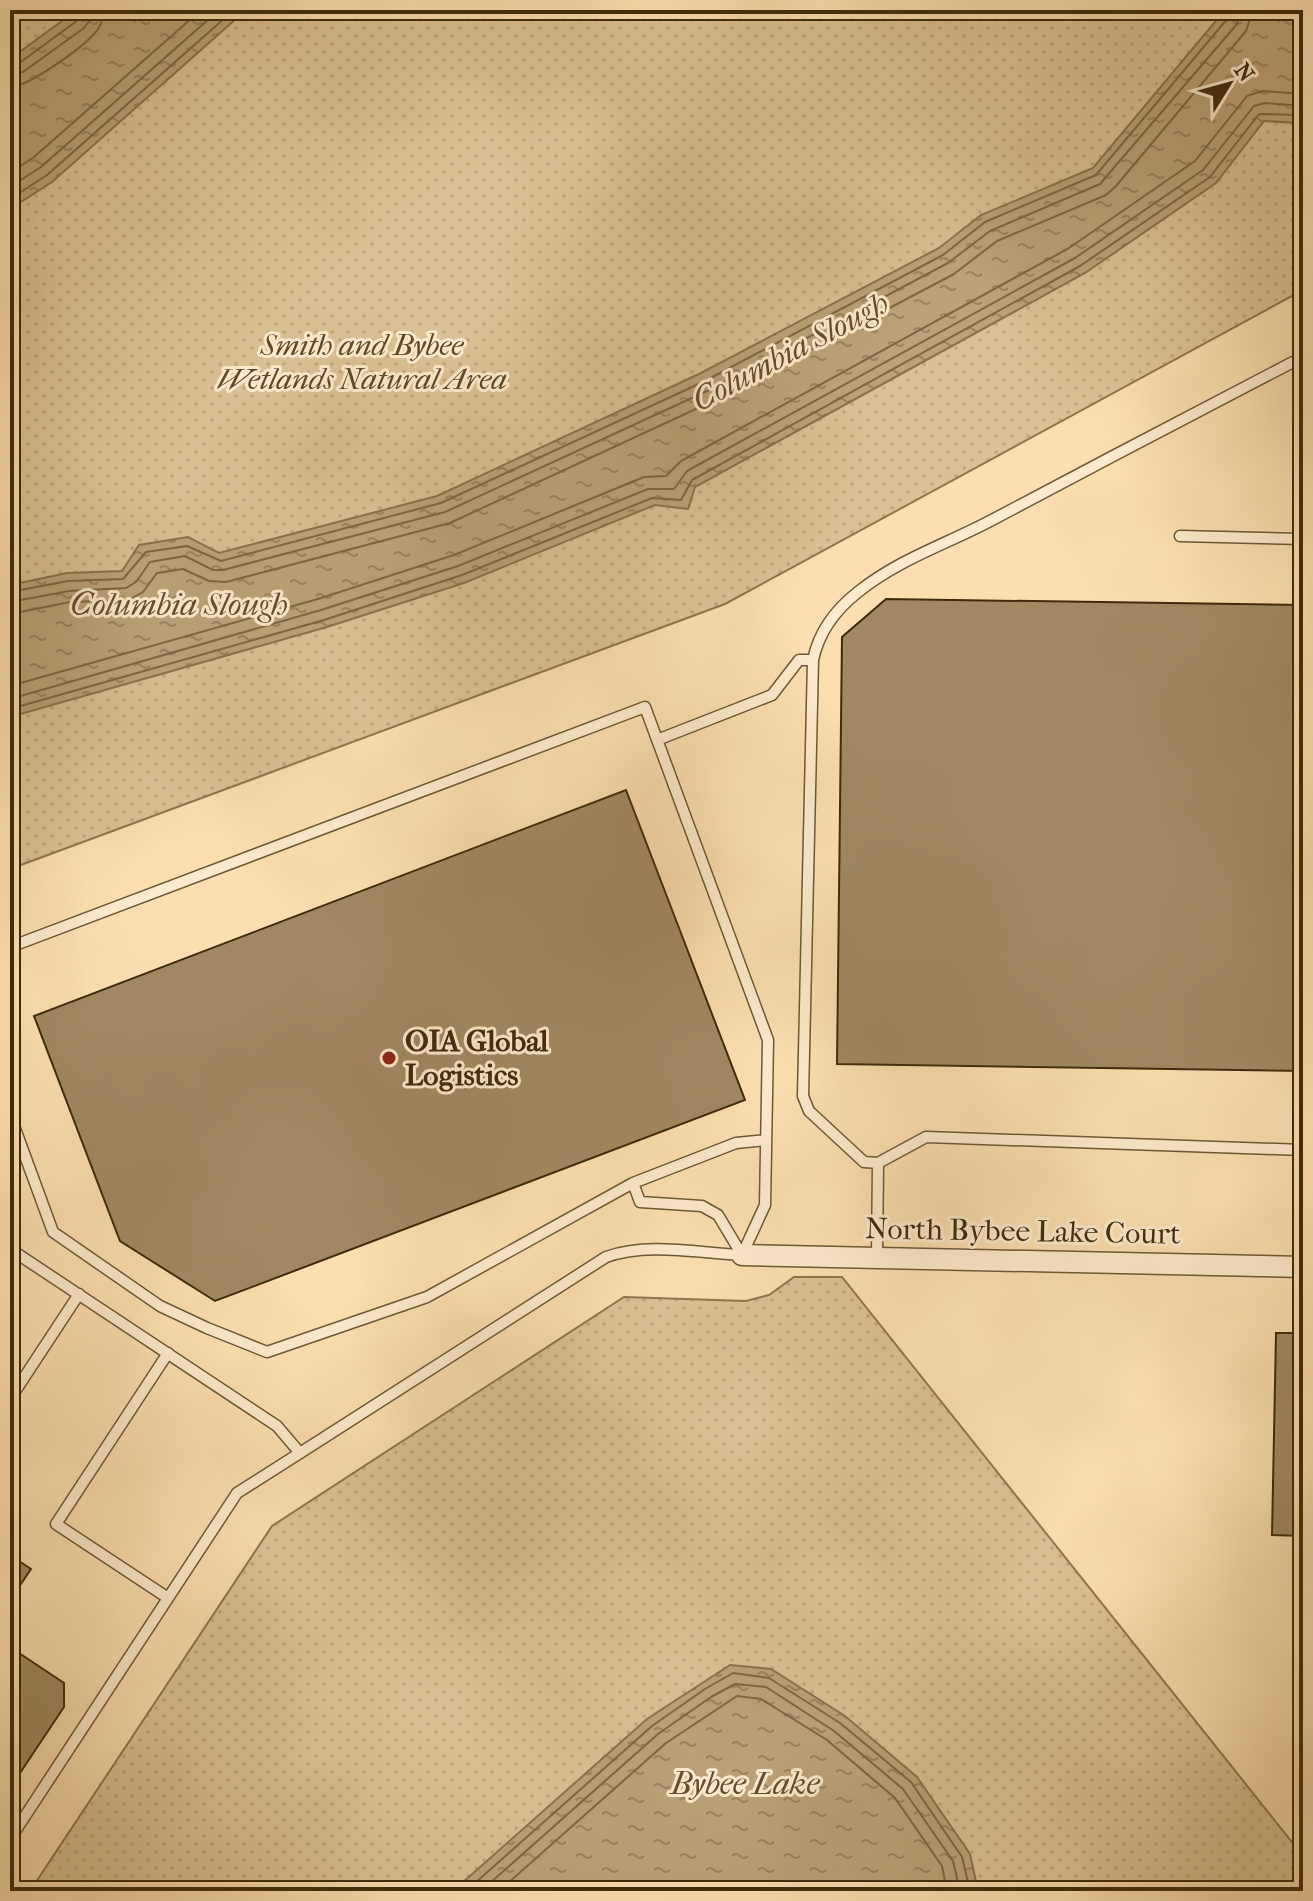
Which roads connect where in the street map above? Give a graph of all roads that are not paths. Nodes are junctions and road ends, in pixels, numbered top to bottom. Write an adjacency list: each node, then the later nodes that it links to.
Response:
1 (1303, 367): 4 (lane)
2 (1180, 536): 3 (lane)
3 (1303, 539)
4 (813, 660): 5 (lane); 10 (lane)
5 (657, 740): 6 (lane); 8 (lane)
6 (10, 947)
7 (10, 1115): 11 (lane)
8 (766, 1140): 11 (lane); 13 (lane)
9 (1303, 1150): 10 (lane)
10 (878, 1163): 14 (lane)
11 (633, 1183): 13 (lane)
12 (10, 1249): 16 (lane)
13 (742, 1255): 14 (street, North Bybee Lake Court); 19 (lane)
14 (877, 1258): 15 (street, North Bybee Lake Court)
15 (1303, 1267)
16 (79, 1294): 17 (lane); 18 (lane)
17 (168, 1353): 19 (lane); 20 (lane)
18 (10, 1399)
19 (300, 1453): 20 (lane)
20 (168, 1598): 21 (lane)
21 (10, 1839)

